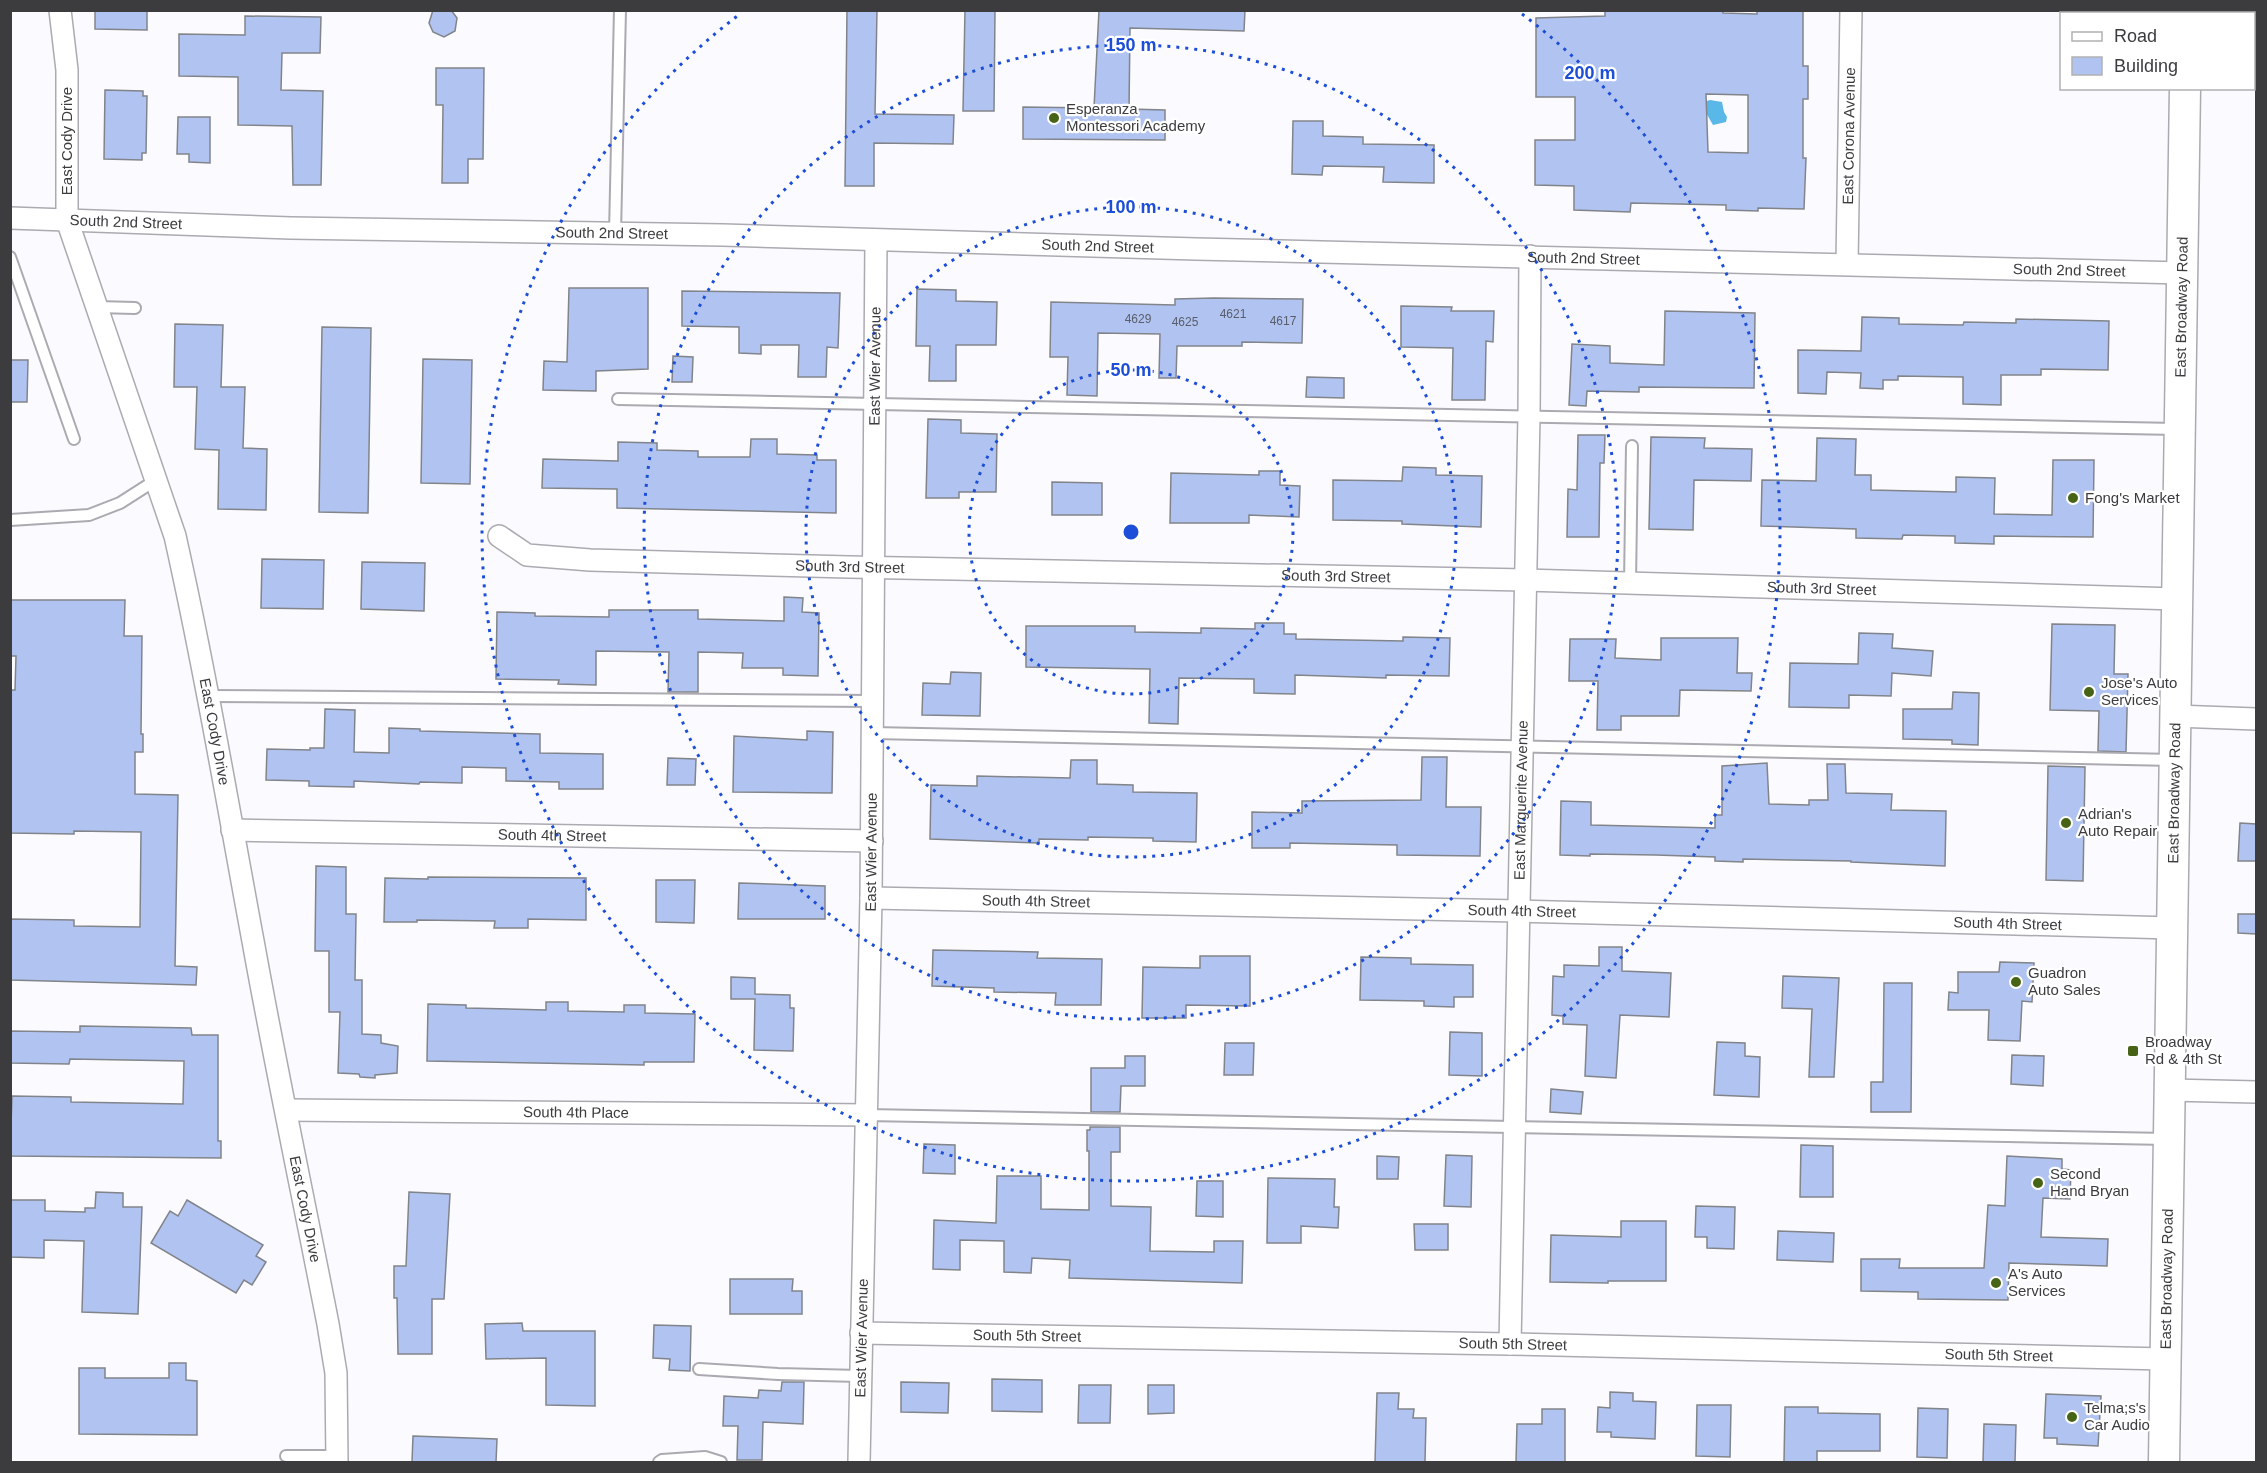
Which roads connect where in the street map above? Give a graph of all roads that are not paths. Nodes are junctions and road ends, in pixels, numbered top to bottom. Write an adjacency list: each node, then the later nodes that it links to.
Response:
1 (60, 10): 6 (street, East Cody Drive)
2 (620, 10): 7 (lane)
3 (1851, 10): 11 (street, East Corona Avenue)
4 (2185, 90): 12 (main road, East Broadway Road)
5 (10, 218): 6 (street, South 2nd Street)
6 (67, 220): 7 (street, South 2nd Street); 13 (street, East Cody Drive)
7 (615, 234): 8 (street, South 2nd Street)
8 (876, 240): 9 (street, South 2nd Street); 16 (street, East Wier Avenue)
9 (1530, 256): 11 (street, South 2nd Street); 17 (street, East Marguerite Avenue)
10 (11, 259): 19 (lane)
11 (1847, 264): 12 (street, South 2nd Street)
12 (2182, 273): 18 (main road, East Broadway Road)
13 (96, 307): 14 (lane); 21 (street, East Cody Drive)
14 (135, 308)
15 (618, 399): 16 (lane)
16 (876, 403): 17 (lane); 24 (street, East Wier Avenue)
17 (1529, 416): 18 (lane); 25 (street, East Marguerite Avenue)
18 (2180, 429): 27 (main road, East Broadway Road)
19 (74, 439)
20 (1632, 446): 26 (lane)
21 (156, 480): 22 (lane); 28 (street, East Cody Drive)
22 (10, 520)
23 (500, 536): 24 (street, South 3rd Street)
24 (874, 568): 25 (street, South 3rd Street); 29 (street, East Wier Avenue)
25 (1525, 580): 26 (street, South 3rd Street); 33 (street, East Marguerite Avenue)
26 (1630, 583): 27 (street, South 3rd Street)
27 (2177, 598): 30 (main road, East Broadway Road)
28 (209, 696): 29 (lane); 35 (street, East Cody Drive)
29 (873, 701): 32 (street, East Wier Avenue)
30 (2175, 716): 31 (street); 34 (main road, East Broadway Road)
31 (2256, 719)
32 (873, 733): 33 (lane); 36 (street, East Wier Avenue)
33 (1522, 747): 34 (lane); 38 (street, East Marguerite Avenue)
34 (2174, 759): 39 (main road, East Broadway Road)
35 (232, 830): 36 (street, South 4th Street); 42 (street, East Cody Drive)
36 (872, 841): 37 (street, East Wier Avenue)
37 (871, 898): 38 (street, South 4th Street); 43 (street, East Wier Avenue)
38 (1519, 911): 39 (street, South 4th Street); 44 (street, East Marguerite Avenue)
39 (2173, 928): 40 (main road, East Broadway Road)
40 (2170, 1090): 41 (street); 45 (main road, East Broadway Road)
41 (2256, 1092)
42 (286, 1110): 43 (street, South 4th Place); 52 (street, East Cody Drive)
43 (866, 1115): 44 (lane); 46 (street, East Wier Avenue)
44 (1515, 1126): 45 (lane); 47 (street, East Marguerite Avenue)
45 (2169, 1140): 48 (main road, East Broadway Road)
46 (861, 1333): 47 (street, South 5th Street); 50 (street, East Wier Avenue)
47 (1510, 1344): 48 (street, South 5th Street)
48 (2165, 1359): 56 (main road, East Broadway Road)
49 (699, 1369): 50 (lane)
50 (861, 1376): 55 (street, East Wier Avenue)
51 (286, 1456): 52 (lane)
52 (337, 1459)
53 (659, 1462): 54 (lane)
54 (721, 1462)
55 (859, 1462)
56 (2164, 1462)

